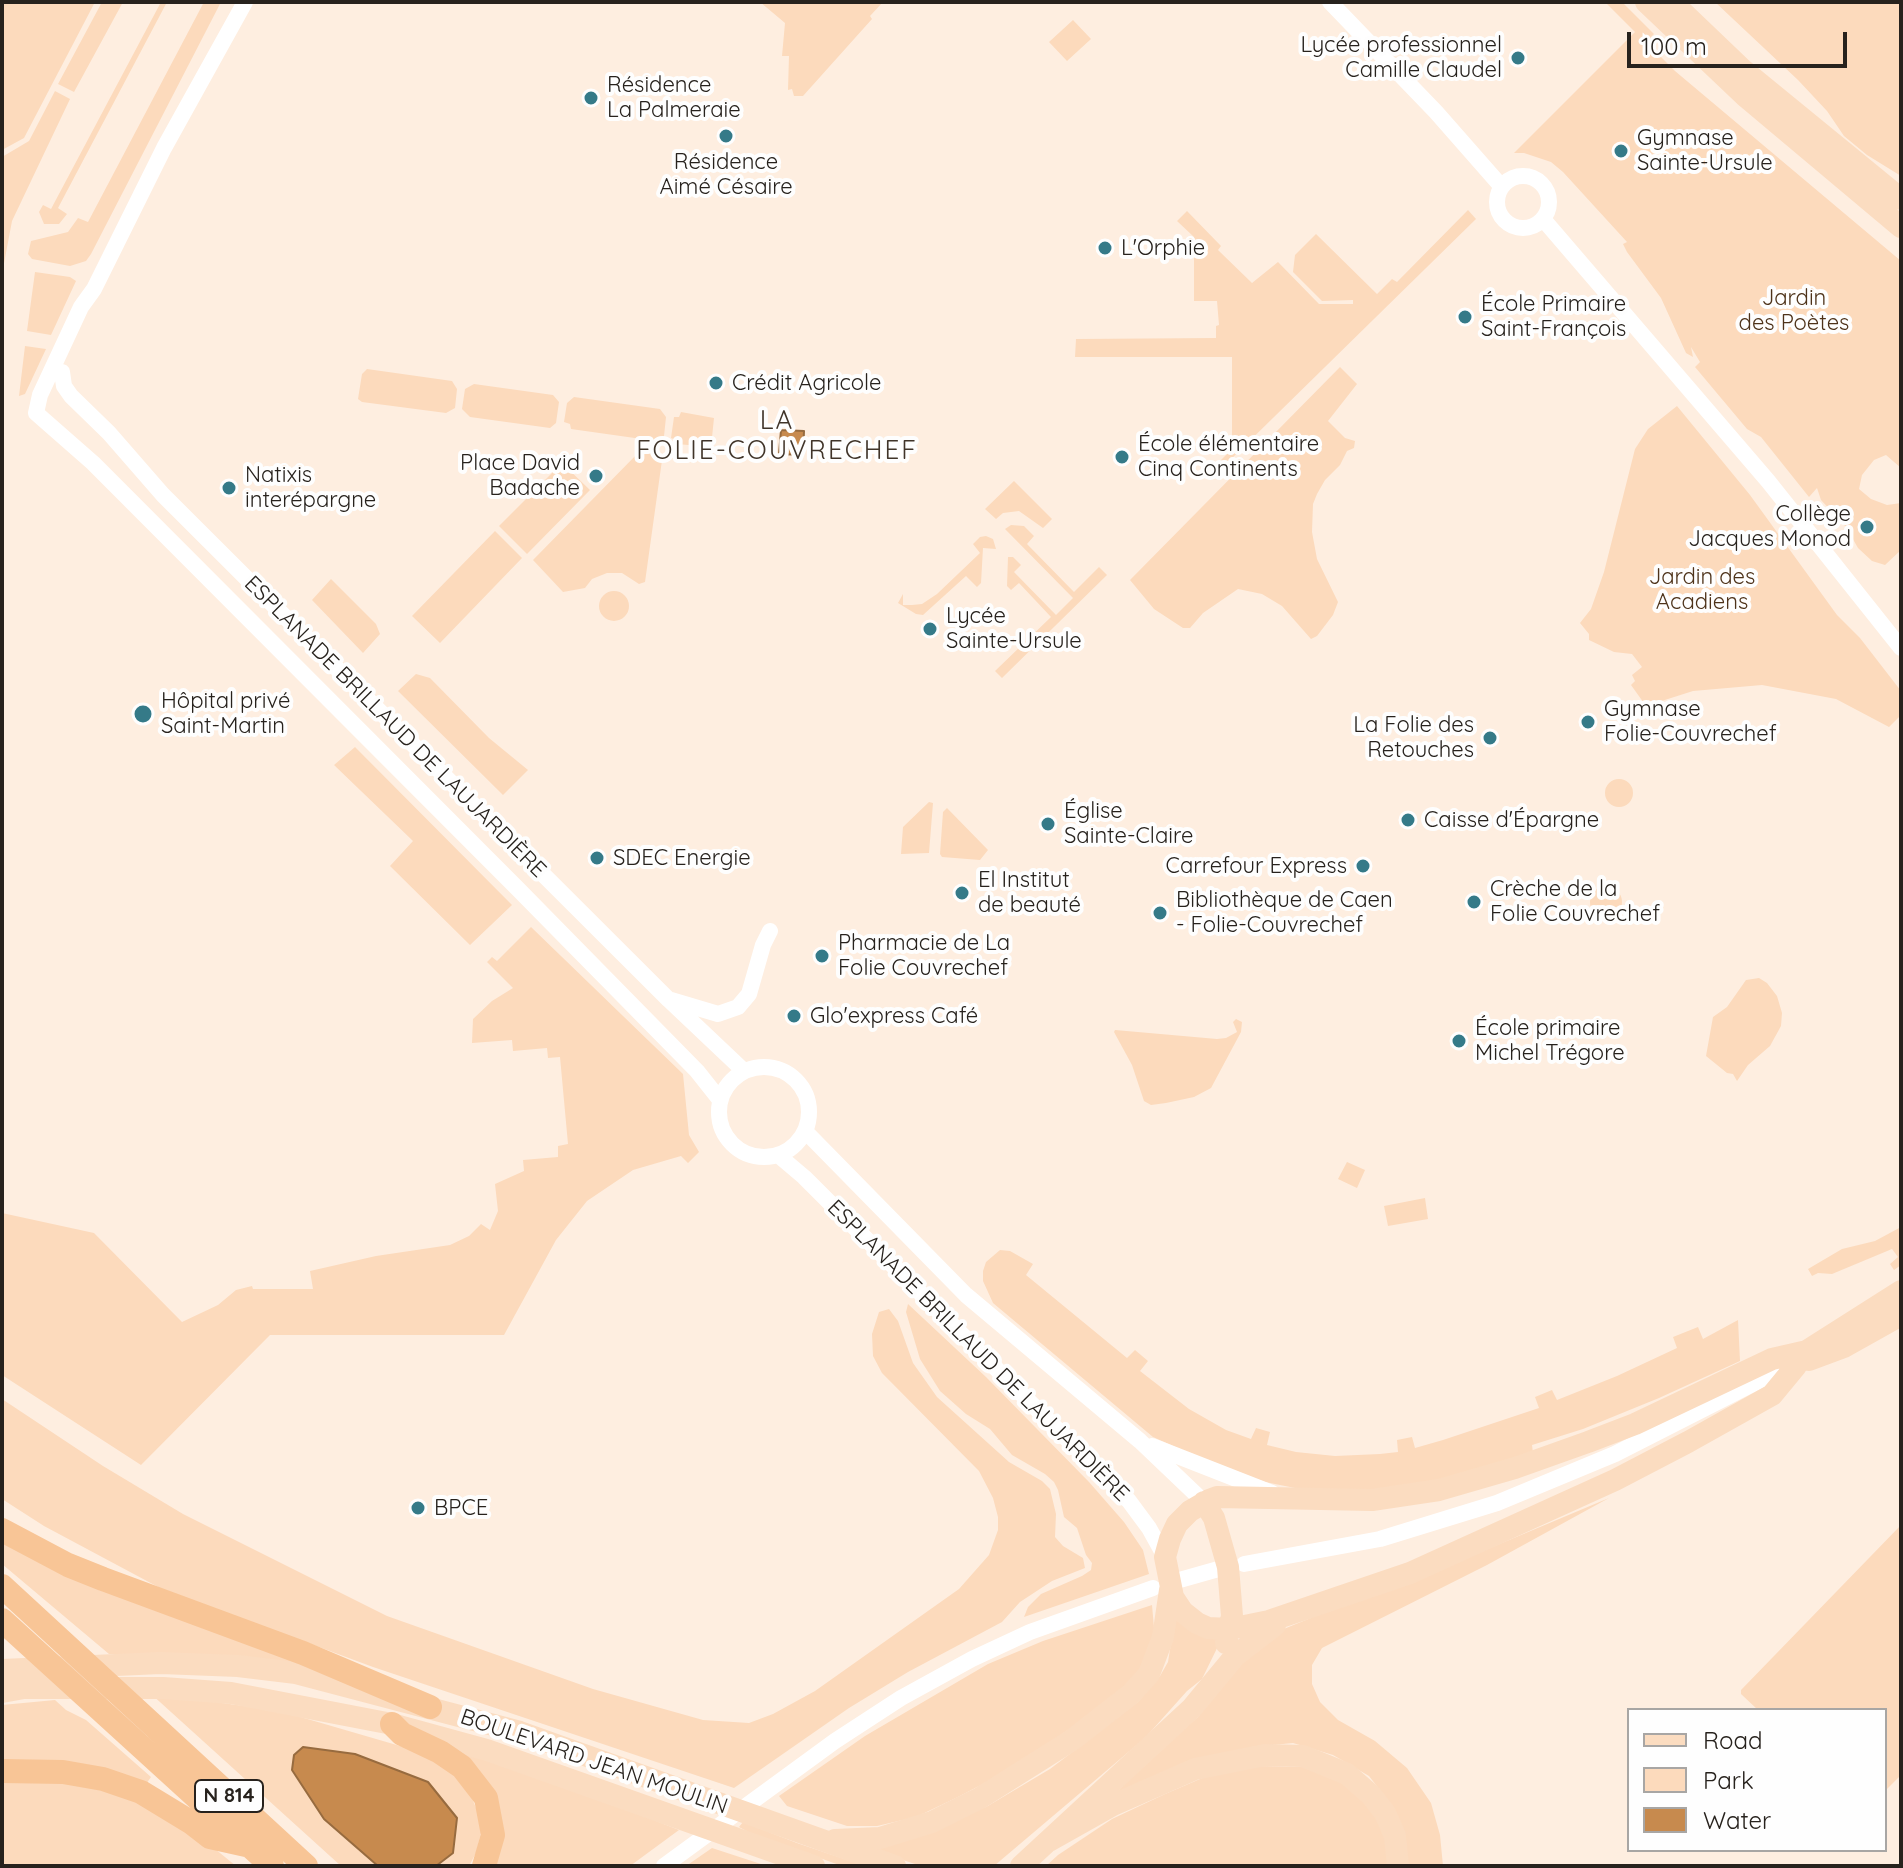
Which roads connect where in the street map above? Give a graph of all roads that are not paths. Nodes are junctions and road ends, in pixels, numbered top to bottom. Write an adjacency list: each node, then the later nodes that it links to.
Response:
1 (245, 2): 9 (street)
2 (1330, 2): 5 (street)
3 (1646, 2): 8 (main road)
4 (1672, 2): 6 (main road)
5 (1501, 186): 7 (street); 7 (street)
6 (1901, 199)
7 (1543, 219): 12 (street)
8 (1901, 227)
9 (94, 289): 10 (street); 11 (street)
10 (62, 372): 11 (street); 13 (street, ESPLANADE BRILLAUD DE LAUJARDIÈRE)
11 (36, 413): 15 (street, ESPLANADE BRILLAUD DE LAUJARDIÈRE)
12 (1901, 648)
13 (352, 683): 14 (street, ESPLANADE BRILLAUD DE LAUJARDIÈRE); 15 (street)
14 (368, 699): 16 (street); 18 (street, ESPLANADE BRILLAUD DE LAUJARDIÈRE)
15 (332, 703): 16 (street, ESPLANADE BRILLAUD DE LAUJARDIÈRE)
16 (347, 719): 20 (street, ESPLANADE BRILLAUD DE LAUJARDIÈRE)
17 (770, 931): 18 (street)
18 (669, 1000): 19 (street, ESPLANADE BRILLAUD DE LAUJARDIÈRE)
19 (744, 1071): 20 (street); 21 (street)
20 (720, 1100): 22 (street)
21 (805, 1131): 22 (street); 26 (street, ESPLANADE BRILLAUD DE LAUJARDIÈRE)
22 (778, 1155): 30 (street, ESPLANADE BRILLAUD DE LAUJARDIÈRE)
23 (1901, 1291): 25 (main road)
24 (1901, 1315): 25 (main road)
25 (1795, 1362): 27 (main road); 31 (street); 35 (main road)
26 (1140, 1441): 27 (street); 28 (street)
27 (1305, 1498): 28 (main road)
28 (1204, 1502): 30 (main road); 37 (main road)
29 (2, 1530): 41 (highway)
30 (1164, 1552): 34 (main road)
31 (1244, 1564)
32 (1222, 1568): 34 (street)
33 (2, 1586): 48 (highway, N 814)
34 (1168, 1591): 37 (main road); 44 (main road); 50 (street)
35 (1292, 1613): 37 (main road); 39 (main road)
36 (3, 1620): 46 (highway, N 814)
37 (1230, 1629): 39 (main road)
38 (2, 1670): 41 (main road, BOULEVARD JEAN MOULIN)
39 (1212, 1682): 45 (main road)
40 (13, 1690): 42 (main road, BOULEVARD JEAN MOULIN)
41 (430, 1707): 44 (main road, BOULEVARD JEAN MOULIN)
42 (392, 1724): 49 (highway); 51 (main road, BOULEVARD JEAN MOULIN)
43 (2, 1771): 46 (highway)
44 (825, 1841): 52 (main road, BOULEVARD JEAN MOULIN)
45 (1049, 1841): 53 (main road); 54 (main road)
46 (250, 1845): 47 (highway, N 814)
47 (272, 1866)
48 (306, 1866)
49 (484, 1866)
50 (664, 1866)
51 (814, 1866)
52 (895, 1866)
53 (1021, 1866)
54 (1398, 1866)

